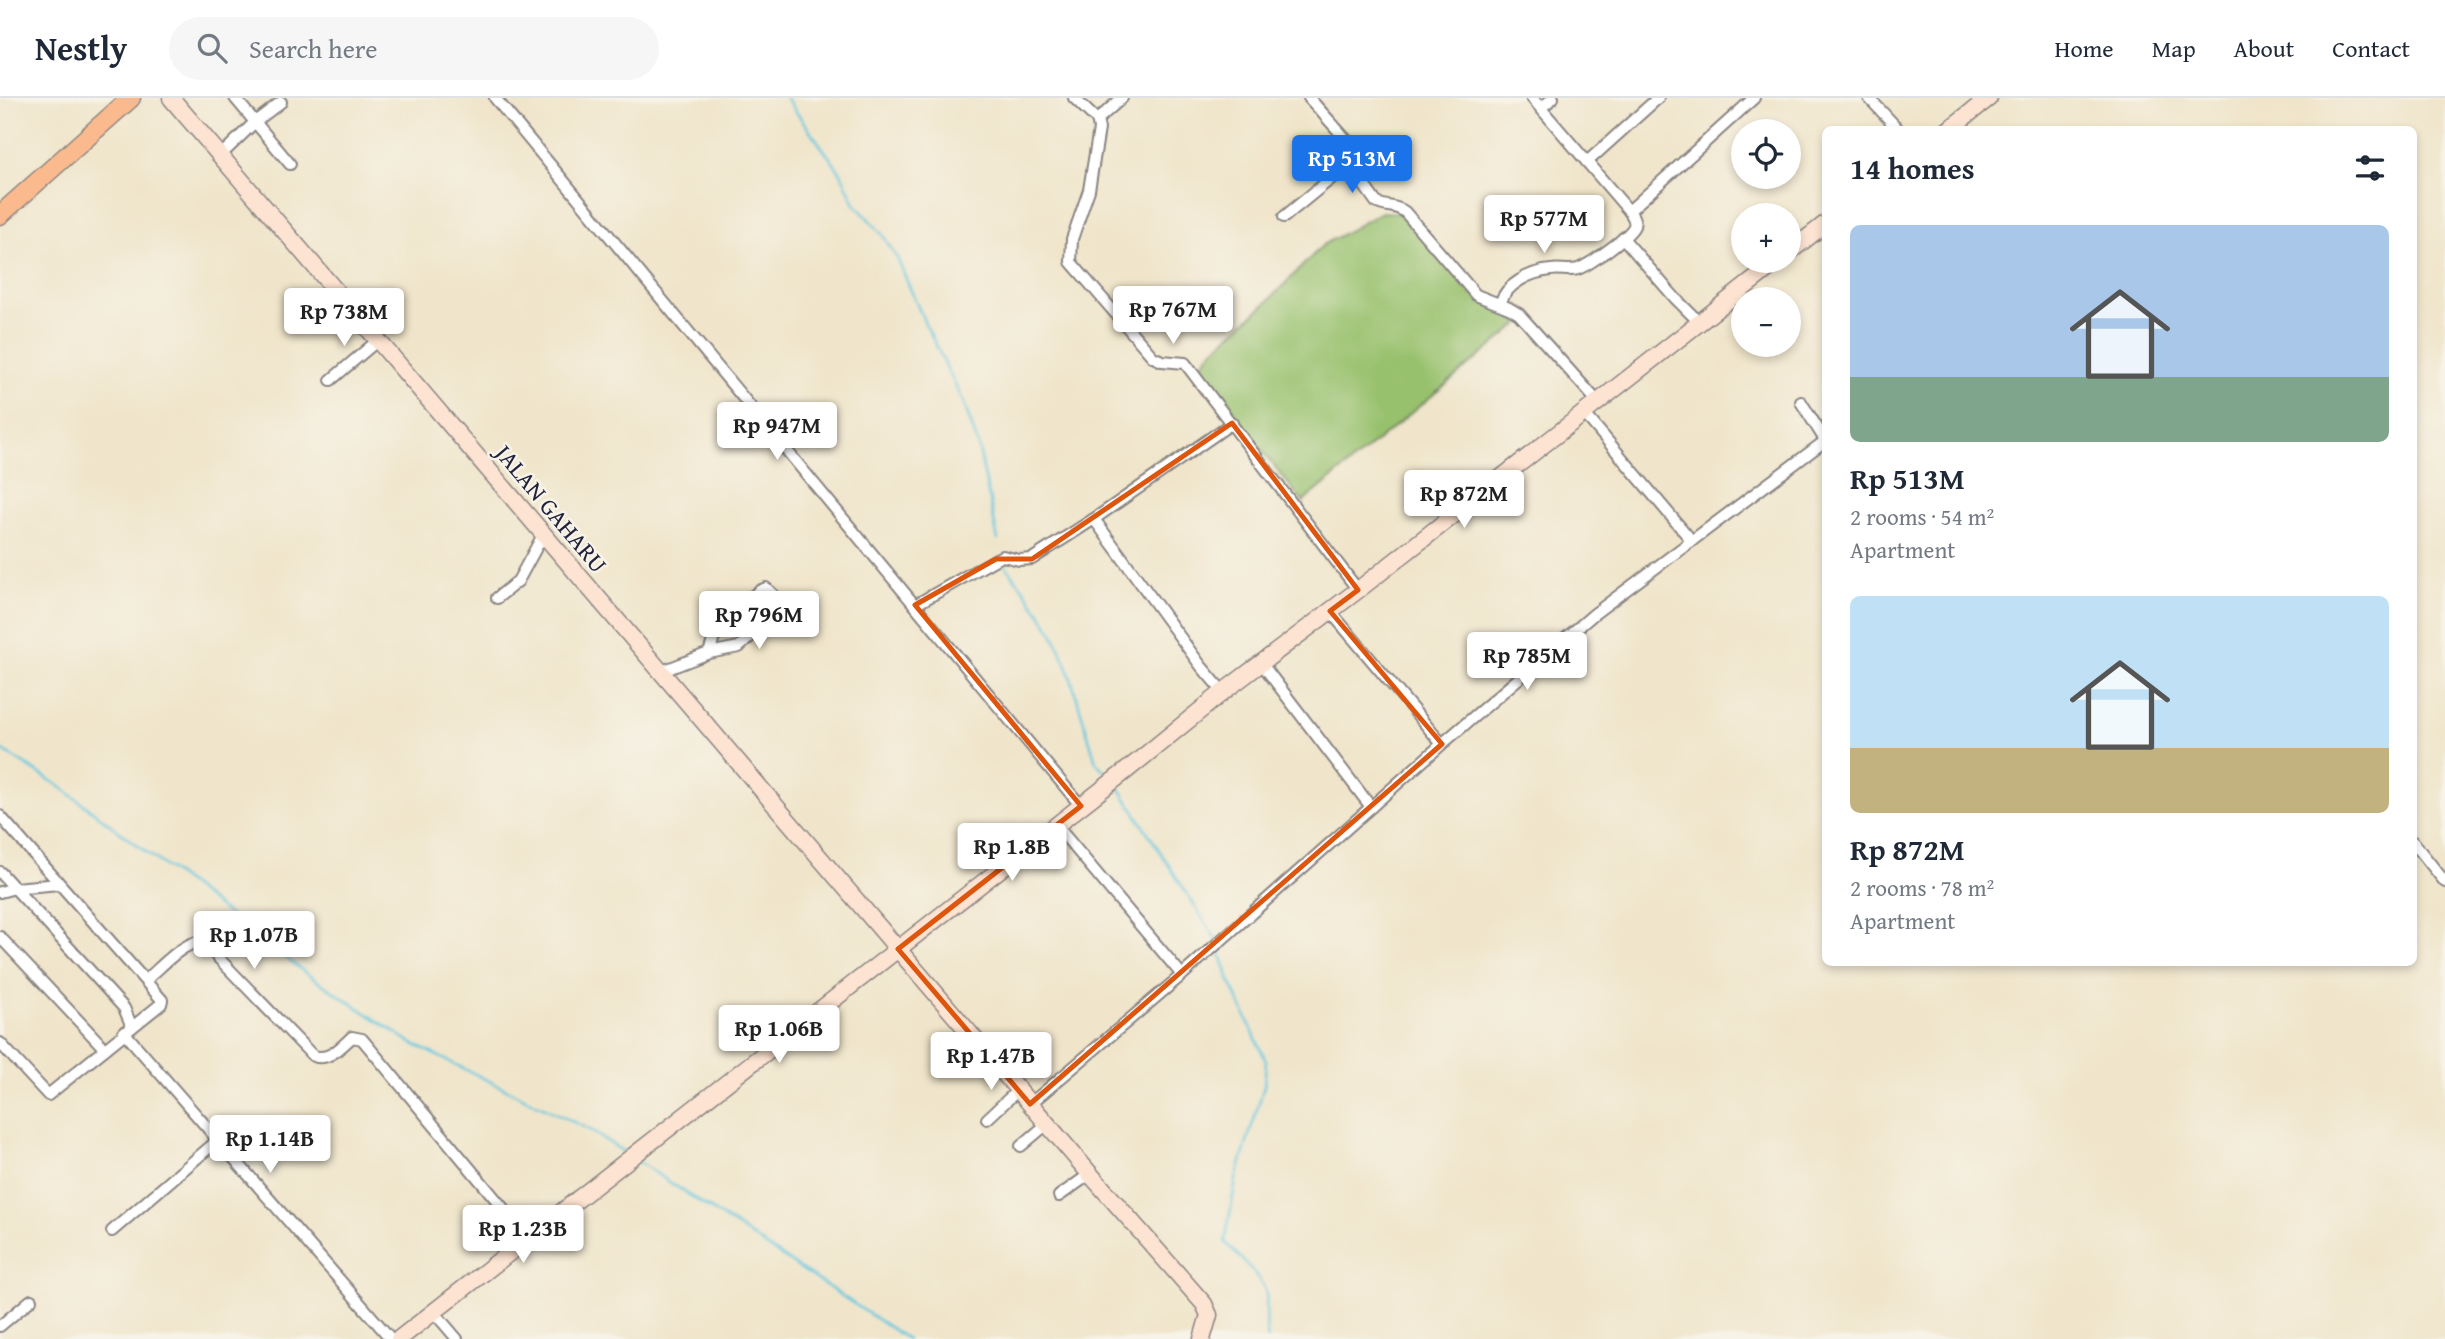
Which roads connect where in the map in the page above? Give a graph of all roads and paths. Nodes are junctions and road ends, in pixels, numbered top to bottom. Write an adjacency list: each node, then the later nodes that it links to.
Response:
1 (131, 98): 25 (main road)
2 (171, 98): 20 (street, JALAN GAHARU)
3 (235, 98): 17 (street)
4 (495, 98): 46 (street)
5 (1074, 98): 16 (street)
6 (1122, 98): 16 (street)
7 (1309, 98): 23 (street)
8 (1532, 98): 15 (street)
9 (1553, 98): 15 (street)
10 (1658, 98): 21 (street)
11 (1754, 98): 24 (street)
12 (1869, 98): 18 (street)
13 (1989, 98): 19 (street)
14 (281, 103): 17 (street)
15 (1541, 108): 21 (street)
16 (1097, 120): 38 (street)
17 (255, 122): 20 (street); 22 (street)
18 (1895, 126)
19 (1953, 126)
20 (220, 156): 33 (street, JALAN GAHARU)
21 (1587, 162): 24 (street)
22 (290, 164)
23 (1349, 164): 26 (street); 31 (street)
24 (1629, 211): 28 (street)
25 (0, 215)
26 (1284, 217)
27 (1822, 226): 29 (street)
28 (1623, 238): 31 (street); 32 (street)
29 (1801, 243)
30 (1763, 273): 32 (street)
31 (1500, 304): 35 (street)
32 (1700, 323): 35 (street)
33 (377, 341): 34 (street); 42 (street, JALAN GAHARU)
34 (331, 380)
35 (1597, 401): 37 (street)
36 (1801, 402): 39 (street)
37 (1584, 412): 43 (street); 44 (street)
38 (1232, 423): 41 (street); 44 (street)
39 (1822, 435)
40 (1822, 442): 43 (street)
41 (1094, 519): 46 (street); 51 (street)
42 (543, 535): 45 (street); 50 (street, JALAN GAHARU)
43 (1692, 541): 52 (street)
44 (1358, 590): 47 (street)
45 (497, 598)
46 (915, 606): 53 (street)
47 (1330, 611): 49 (street); 52 (street)
48 (709, 653): 48 (street); 50 (street)
49 (1262, 664): 51 (street); 54 (street)
50 (660, 672): 64 (street, JALAN GAHARU)
51 (1223, 692): 53 (street)
52 (1442, 744): 54 (street)
53 (1081, 806): 56 (street)
54 (1371, 807): 65 (street)
55 (0, 816): 60 (street)
56 (1056, 825): 64 (street); 65 (street)
57 (2417, 847): 59 (street)
58 (0, 872): 61 (street)
59 (2445, 882)
60 (59, 884): 61 (street); 66 (street)
61 (15, 888): 62 (street); 67 (street)
62 (0, 892)
63 (0, 937): 69 (street)
64 (898, 949): 70 (street, JALAN GAHARU); 79 (street)
65 (1182, 975): 71 (street)
66 (146, 980): 67 (street); 79 (street)
67 (128, 1029): 69 (street); 74 (street)
68 (0, 1043): 69 (street)
69 (105, 1049)
70 (1018, 1090): 71 (street, JALAN GAHARU); 72 (street)
71 (1030, 1104): 73 (street, JALAN GAHARU)
72 (987, 1119)
73 (1047, 1124): 75 (street); 76 (street, JALAN GAHARU)
74 (218, 1140): 78 (street); 83 (street)
75 (1021, 1146)
76 (1090, 1174): 77 (street); 86 (street, JALAN GAHARU)
77 (1059, 1196)
78 (112, 1230)
79 (528, 1238): 81 (street)
80 (31, 1300): 82 (street)
81 (434, 1311): 84 (street); 85 (street)
82 (0, 1326)
83 (391, 1339)
84 (398, 1339)
85 (457, 1339)
86 (1202, 1339)

